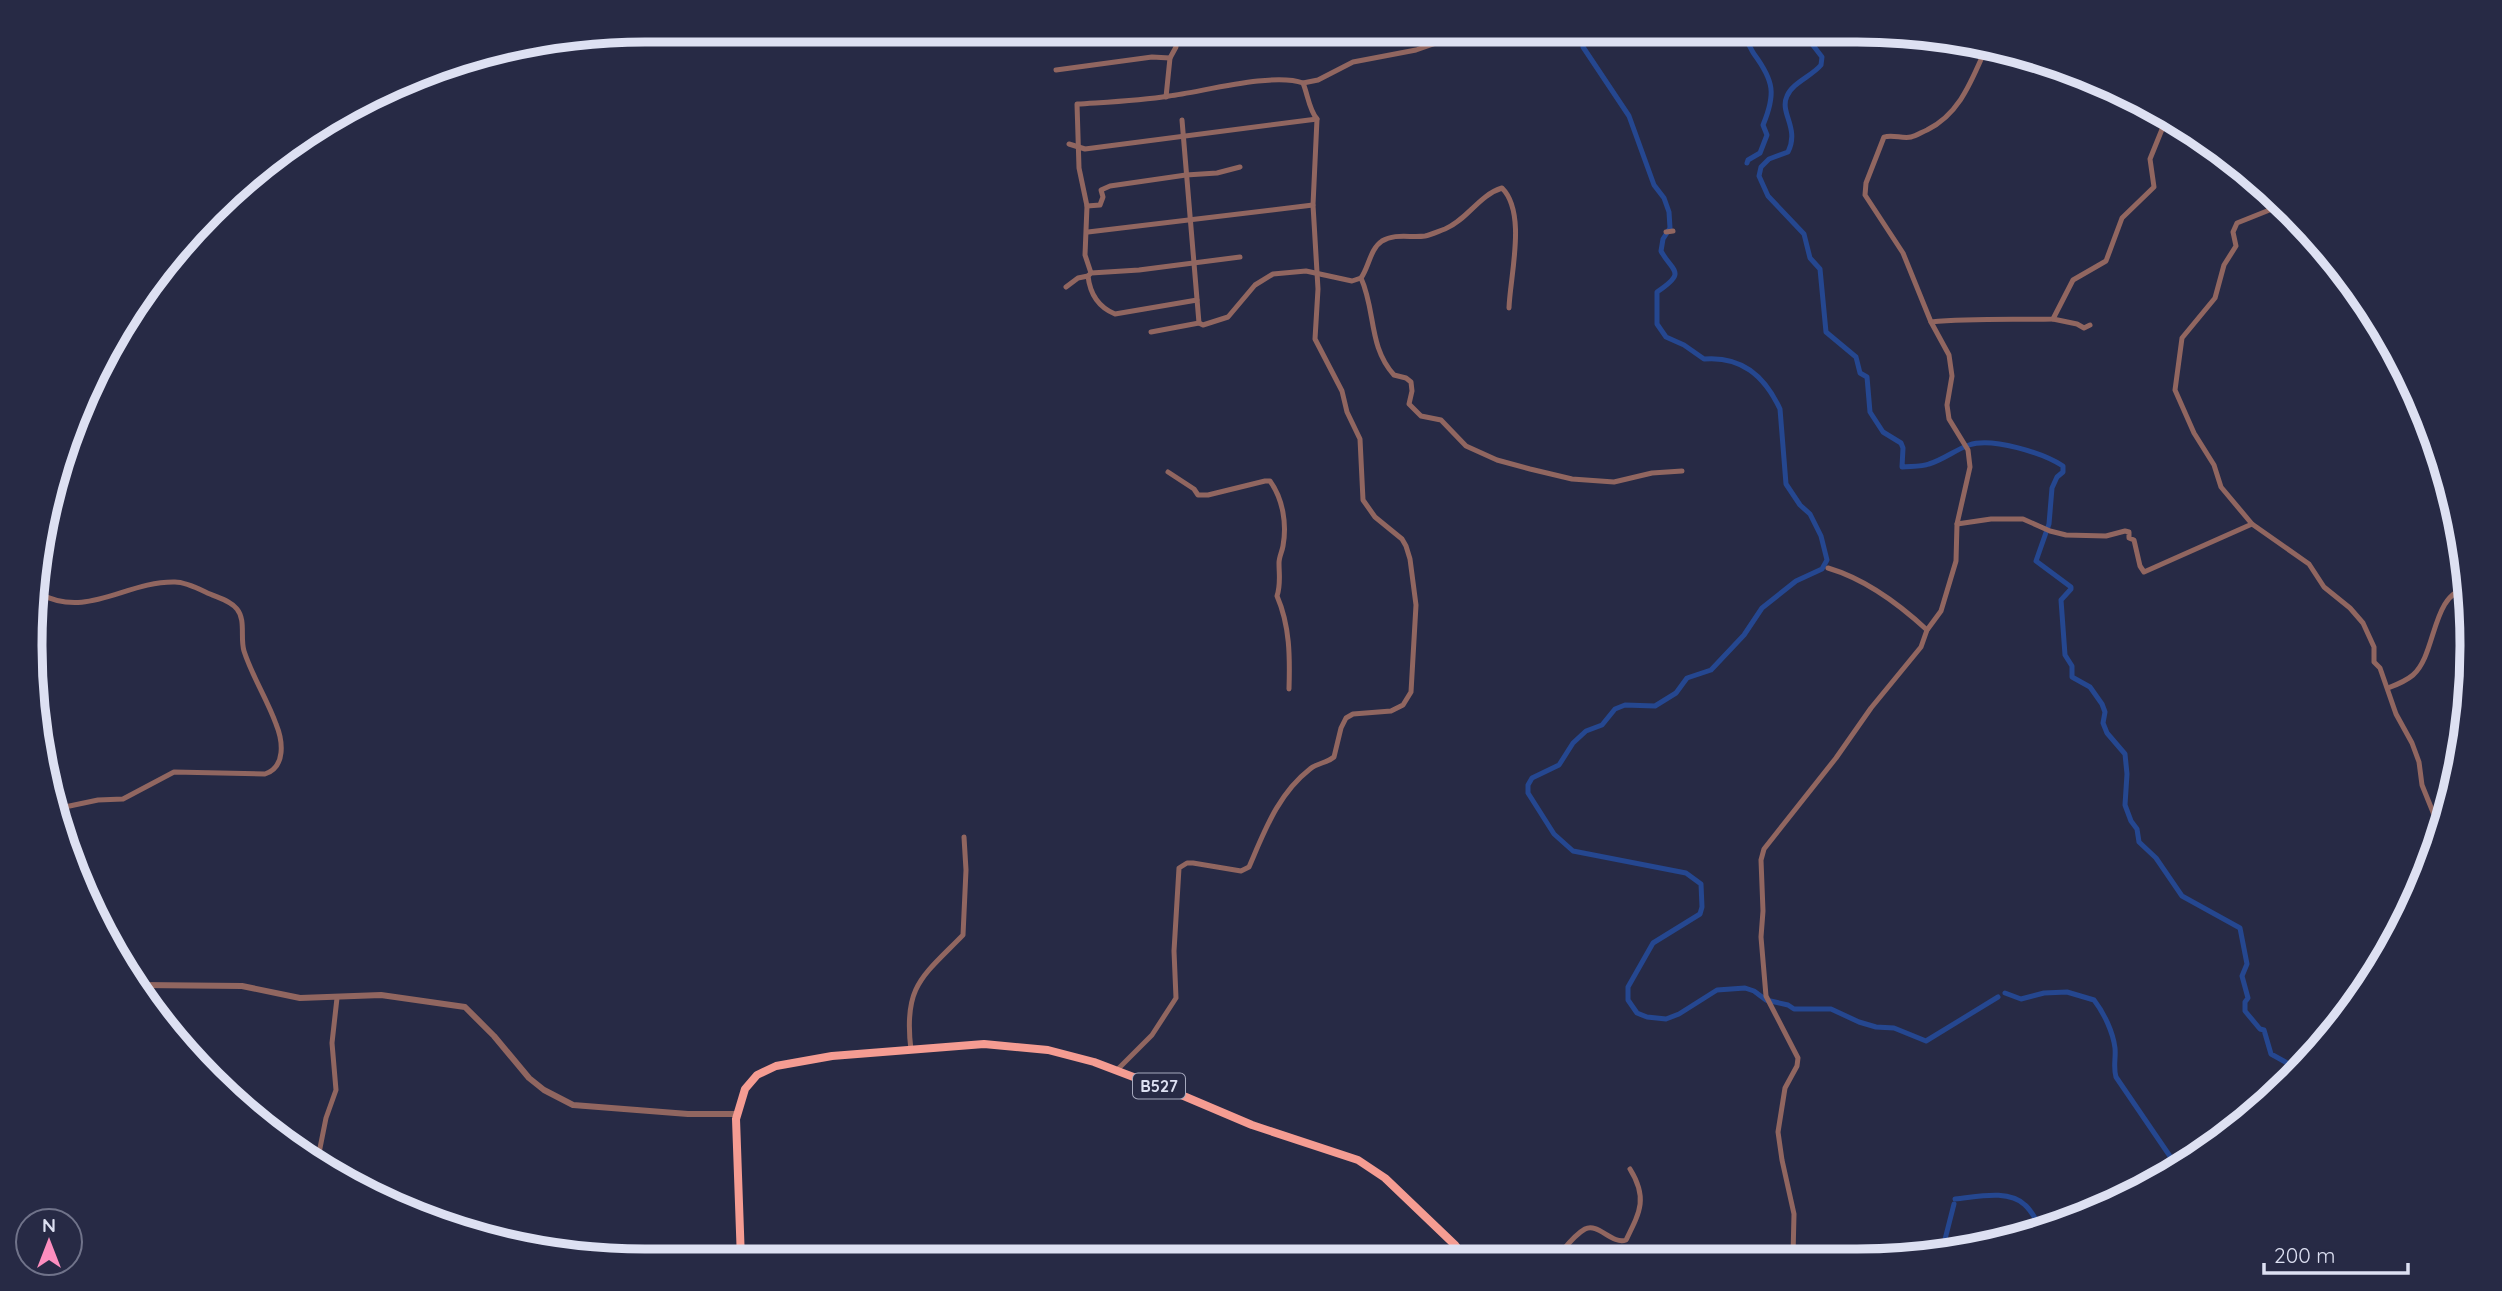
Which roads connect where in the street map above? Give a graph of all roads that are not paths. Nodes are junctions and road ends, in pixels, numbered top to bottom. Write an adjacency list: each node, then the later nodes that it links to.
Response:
1 (1176, 42): 4 (street)
2 (1439, 42): 6 (street)
3 (1983, 56): 30 (street)
4 (1170, 58): 5 (street); 7 (street)
5 (1056, 70)
6 (1303, 83): 7 (street); 8 (street)
7 (1166, 97): 13 (street)
8 (1317, 119): 11 (street); 16 (street)
9 (1182, 120): 11 (street)
10 (2163, 126): 29 (street)
11 (1184, 135): 13 (street); 15 (street)
12 (1069, 144): 13 (street)
13 (1079, 148): 17 (street)
14 (1240, 166): 15 (street)
15 (1186, 174): 17 (street); 19 (street)
16 (1314, 205): 19 (street); 24 (street)
17 (1087, 206): 20 (street)
18 (2272, 209): 37 (street)
19 (1192, 220): 20 (street); 22 (street)
20 (1088, 233): 23 (street)
21 (1240, 257): 22 (street)
22 (1194, 261): 23 (street); 27 (street)
23 (1089, 274): 26 (street); 27 (street)
24 (1316, 275): 25 (street); 31 (street); 50 (street)
25 (1361, 278): 28 (street); 34 (street)
26 (1066, 287)
27 (1197, 299): 31 (street)
28 (1509, 308)
29 (2053, 319): 30 (street); 32 (street)
30 (1931, 322): 36 (street)
31 (1199, 323): 33 (street)
32 (2090, 325)
33 (1152, 331)
34 (1682, 471)
35 (1168, 472): 43 (street)
36 (1957, 524): 37 (street); 41 (street)
37 (2252, 524): 42 (street)
38 (1828, 568): 41 (street)
39 (2458, 591): 42 (street)
40 (44, 596): 44 (street)
41 (1927, 630): 57 (street)
42 (2388, 688): 45 (street)
43 (1289, 690)
44 (65, 807)
45 (2435, 816)
46 (964, 837): 49 (street)
47 (147, 985): 48 (street)
48 (337, 998): 51 (street); 52 (street)
49 (911, 1050): 50 (main road, B527); 51 (main road, B527)
50 (1118, 1070): 55 (main road, B527)
51 (737, 1114): 54 (main road, B527)
52 (319, 1153)
53 (1630, 1169): 56 (street)
54 (741, 1249)
55 (1458, 1249)
56 (1565, 1249)
57 (1793, 1249)

